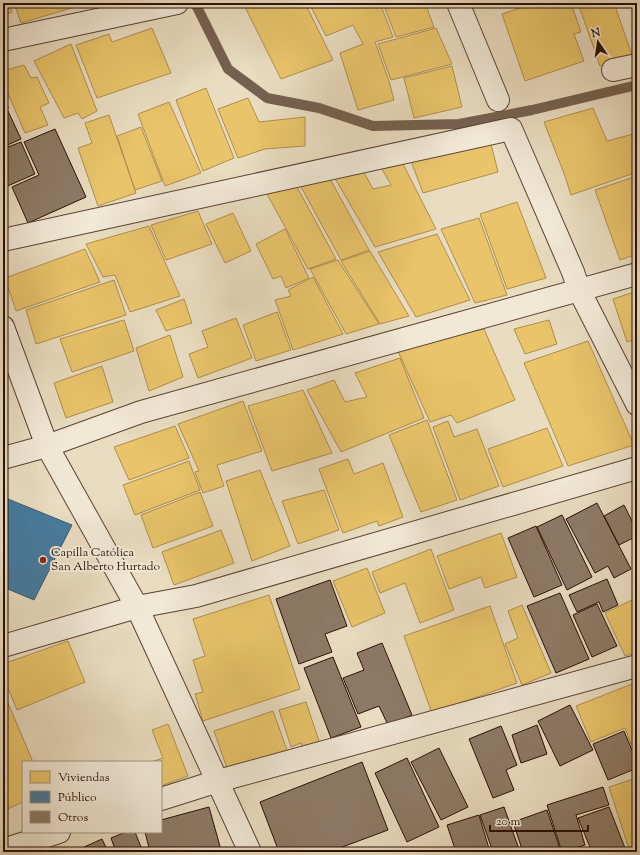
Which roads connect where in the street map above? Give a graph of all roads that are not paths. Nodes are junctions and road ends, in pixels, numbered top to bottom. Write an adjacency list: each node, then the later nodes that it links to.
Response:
1 (177, 3): 3 (street)
2 (458, 3): 6 (street)
3 (3, 40)
4 (637, 65): 5 (street)
5 (614, 70)
6 (498, 100)
7 (3, 240): 9 (street)
8 (637, 274): 9 (street)
9 (579, 290): 11 (street); 12 (street)
10 (3, 327): 12 (street)
11 (637, 404)
12 (47, 446): 13 (street); 15 (street)
13 (3, 458)
14 (637, 468): 15 (street)
15 (137, 607): 16 (street); 18 (street)
16 (3, 646)
17 (637, 666): 18 (street)
18 (218, 781): 19 (street); 22 (street)
19 (162, 799)
20 (56, 833): 21 (street)
21 (3, 850)
22 (250, 852)

